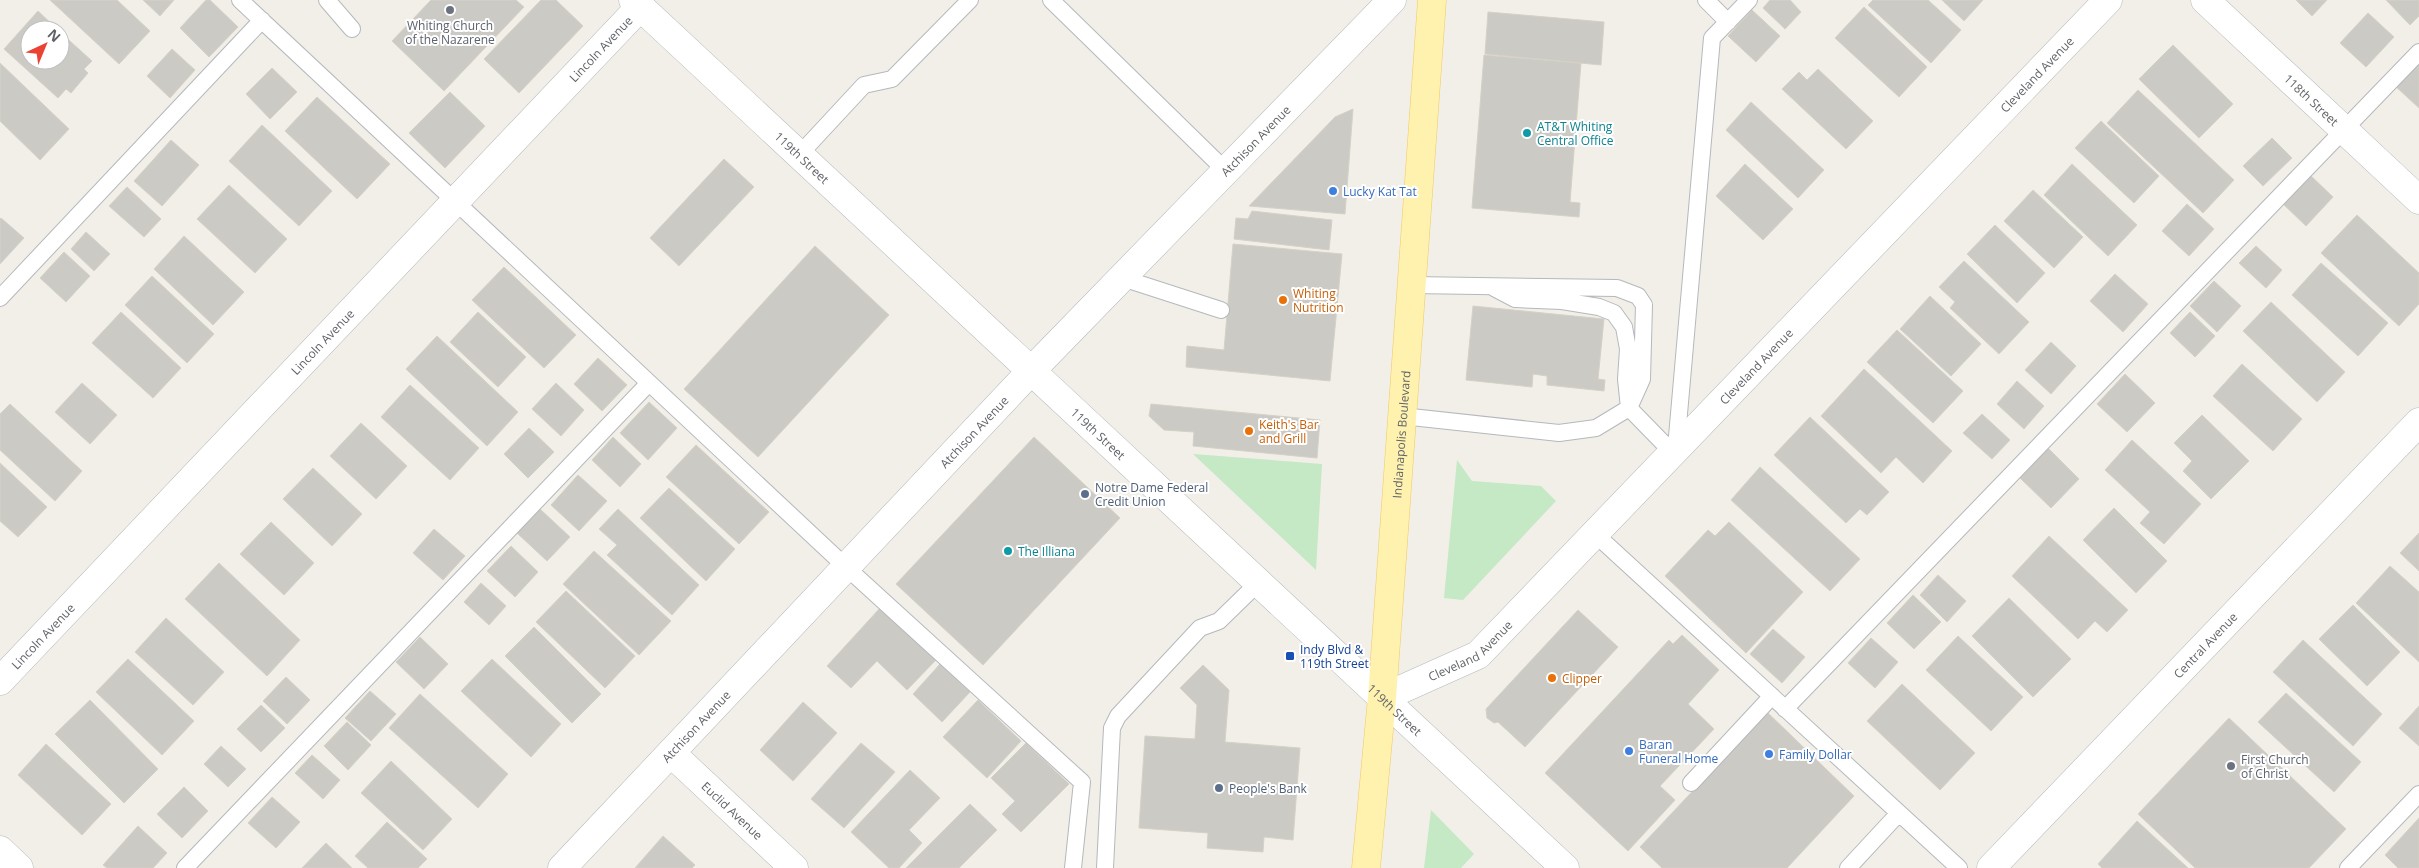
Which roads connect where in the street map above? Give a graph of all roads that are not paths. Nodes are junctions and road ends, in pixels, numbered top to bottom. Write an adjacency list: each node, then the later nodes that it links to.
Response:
1 (240, 0): 12 (lane)
2 (326, 0): 14 (lane)
3 (970, 0): 17 (lane)
4 (1051, 0): 18 (lane)
5 (1392, 0): 18 (street, Atchison Avenue)
6 (1432, 0): 22 (main road, Indianapolis Boulevard)
7 (1706, 0): 13 (lane)
8 (1749, 0): 13 (lane)
9 (2108, 0): 31 (street, Cleveland Avenue)
10 (2205, 0): 16 (street, 118th Street)
11 (638, 2): 17 (street, 119th Street); 20 (street, Lincoln Avenue)
12 (262, 20): 20 (lane); 24 (lane)
13 (1728, 22): 31 (lane)
14 (352, 29)
15 (2419, 52): 16 (lane)
16 (2344, 130): 19 (street, 118th Street); 38 (lane)
17 (798, 155): 26 (street, 119th Street)
18 (1226, 171): 21 (street, Atchison Avenue)
19 (2419, 200)
20 (456, 201): 27 (lane); 35 (street, Lincoln Avenue)
21 (1122, 278): 25 (lane); 26 (street, Atchison Avenue)
22 (1412, 285): 23 (lane); 29 (main road, Indianapolis Boulevard)
23 (1490, 286): 28 (lane); 28 (lane)
24 (0, 298)
25 (1221, 310)
26 (1031, 371): 33 (street, Atchison Avenue); 34 (street, 119th Street)
27 (649, 383): 33 (lane); 45 (lane)
28 (1629, 408): 29 (lane); 31 (lane)
29 (1402, 416): 37 (main road, Indianapolis Boulevard)
30 (2419, 422): 54 (street, Central Avenue)
31 (1674, 450): 32 (street, Cleveland Avenue)
32 (1594, 533): 36 (lane); 37 (street, Cleveland Avenue)
33 (846, 567): 39 (street, Atchison Avenue); 48 (lane)
34 (1258, 583): 37 (street, 119th Street); 49 (lane)
35 (0, 681)
36 (1772, 696): 38 (lane); 40 (lane)
37 (1382, 698): 50 (main road, Indianapolis Boulevard); 51 (street, 119th Street)
38 (1785, 708): 42 (lane)
39 (671, 753): 46 (street, Atchison Avenue); 47 (street, Euclid Avenue)
40 (1691, 784)
41 (2419, 794): 55 (lane)
42 (1899, 813): 52 (lane); 53 (lane)
43 (0, 850): 44 (street)
44 (19, 868)
45 (185, 868)
46 (562, 868)
47 (794, 868)
48 (1074, 868)
49 (1105, 868)
50 (1366, 868)
51 (1565, 868)
52 (1848, 868)
53 (1959, 868)
54 (1991, 868)
55 (2348, 868)

